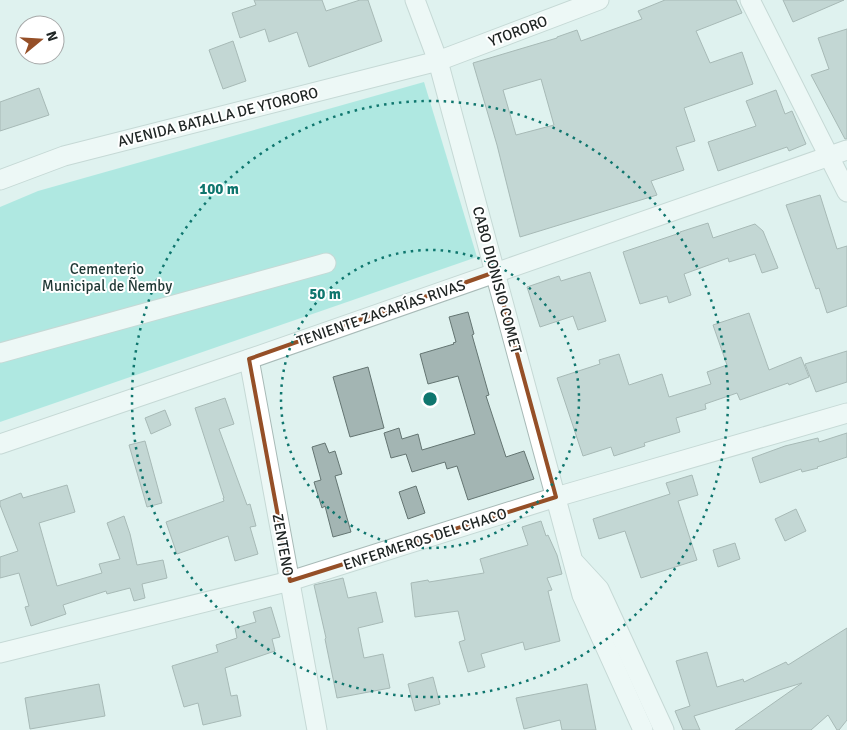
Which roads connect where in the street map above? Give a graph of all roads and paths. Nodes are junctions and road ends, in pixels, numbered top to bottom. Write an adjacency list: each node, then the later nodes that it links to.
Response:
1 (415, 0): 4 (street, CABO DIONISIO COMET)
2 (599, 0): 4 (street, YTORORO)
3 (750, 0): 6 (street)
4 (438, 61): 7 (street, AVENIDA BATALLA DE YTORORO); 10 (street, CABO DIONISIO COMET)
5 (847, 150): 6 (street, TENIENTE ZACARÍAS RIVAS)
6 (829, 156): 8 (street); 10 (street, TENIENTE ZACARÍAS RIVAS)
7 (0, 180)
8 (847, 192)
9 (326, 263): 11 (street)
10 (495, 272): 12 (street, TENIENTE ZACARÍAS RIVAS); 15 (street, CABO DIONISIO COMET)
11 (0, 354)
12 (249, 359): 14 (street, TENIENTE ZACARÍAS RIVAS); 17 (street, ZENTENO)
13 (847, 413): 15 (street, ENFERMEROS DEL CHACO)
14 (0, 444)
15 (556, 497): 16 (street, CABO DIONISIO COMET); 17 (street, ENFERMEROS DEL CHACO)
16 (574, 562): 20 (street, CABO DIONISIO COMET); 21 (street, CABO DIONISIO COMET)
17 (290, 581): 18 (street, ENFERMEROS DEL CHACO); 19 (street, ZENTENO)
18 (0, 653)
19 (317, 730)
20 (643, 730)
21 (664, 730)

